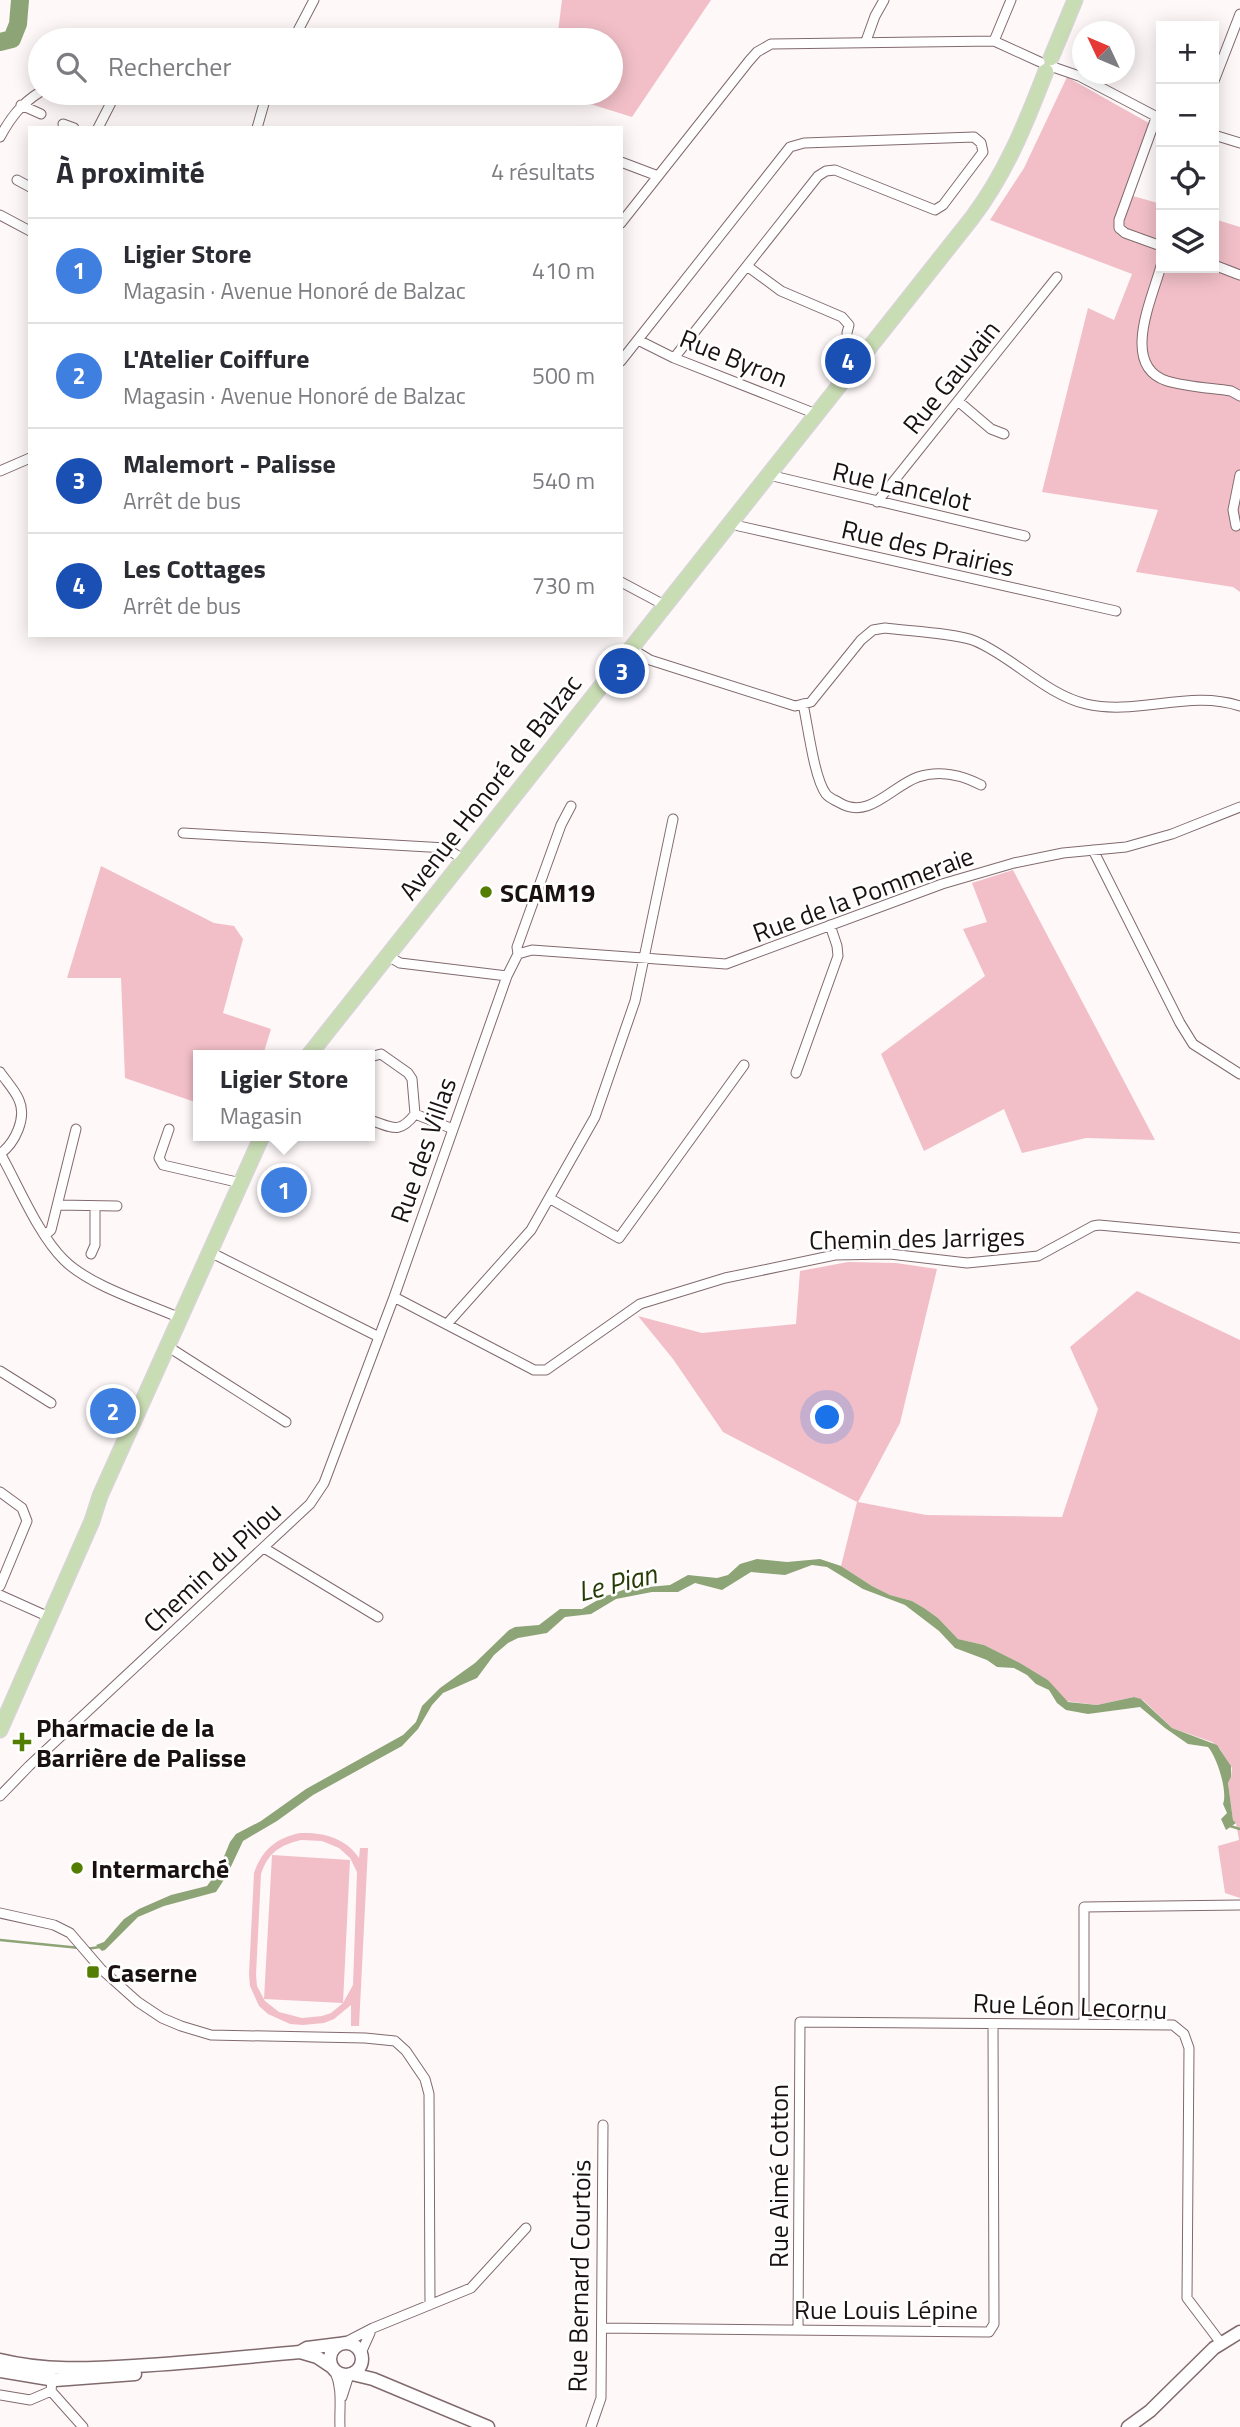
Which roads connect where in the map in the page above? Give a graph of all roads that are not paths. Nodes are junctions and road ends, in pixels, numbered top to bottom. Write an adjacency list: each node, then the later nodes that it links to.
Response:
1 (313, 0): 6 (street)
2 (884, 0): 7 (street)
3 (1011, 0): 8 (street)
4 (1074, 0): 9 (main road, Avenue Honoré de Balzac)
5 (1240, 15): 10 (street)
6 (299, 28)
7 (866, 41): 8 (street); 26 (street)
8 (994, 41): 9 (street)
9 (1048, 65): 16 (street); 44 (main road, Avenue Honoré de Balzac)
10 (1219, 68)
11 (28, 100): 12 (street)
12 (21, 105): 15 (street); 22 (street)
13 (110, 105): 19 (street)
14 (264, 105): 20 (street)
15 (41, 114)
16 (1156, 116)
17 (63, 124): 18 (street)
18 (68, 126)
19 (99, 126)
20 (258, 126)
21 (1156, 126): 32 (street)
22 (0, 137)
23 (1219, 137): 24 (street)
24 (1240, 143)
25 (623, 163): 26 (street)
26 (658, 176): 30 (street)
27 (17, 180): 28 (street)
28 (28, 186)
29 (0, 215): 31 (street)
30 (623, 220)
31 (28, 230)
32 (1156, 244)
33 (747, 266): 38 (street); 39 (street); 40 (street)
34 (1219, 267): 36 (street)
35 (1159, 273): 42 (street)
36 (1240, 275)
37 (1057, 277): 43 (street, Rue Gauvain)
38 (847, 333)
39 (638, 340): 40 (street, Rue Byron); 41 (street)
40 (674, 358): 44 (street, Rue Byron)
41 (623, 359)
42 (1240, 397)
43 (958, 401): 45 (street); 50 (street, Rue Gauvain)
44 (816, 414): 48 (main road, Avenue Honoré de Balzac)
45 (1004, 435)
46 (28, 459): 47 (street)
47 (0, 471)
48 (769, 475): 50 (street, Rue Lancelot); 51 (main road, Avenue Honoré de Balzac)
49 (1240, 475): 52 (street)
50 (877, 502): 53 (street, Rue Lancelot)
51 (732, 523): 55 (main road, Avenue Honoré de Balzac); 56 (street, Rue des Prairies)
52 (1236, 526)
53 (1025, 536)
54 (623, 583): 55 (street)
55 (666, 606): 57 (main road, Avenue Honoré de Balzac)
56 (1116, 611)
57 (632, 649): 58 (street); 66 (main road, Avenue Honoré de Balzac)
58 (803, 704): 59 (street); 60 (street)
59 (1240, 706)
60 (981, 785)
61 (571, 806): 68 (street)
62 (1240, 807): 65 (street, Rue de la Pommeraie)
63 (673, 819): 70 (street)
64 (183, 833): 66 (street)
65 (1093, 850): 67 (street, Rue de la Pommeraie); 77 (street)
66 (464, 860): 69 (main road, Avenue Honoré de Balzac)
67 (830, 925): 70 (street, Rue de la Pommeraie); 76 (street)
68 (519, 954): 70 (street, Rue de la Pommeraie); 71 (street)
69 (388, 956): 71 (street); 72 (main road, Avenue Honoré de Balzac)
70 (644, 958): 86 (street)
71 (507, 975): 82 (street, Rue des Villas)
72 (313, 1050)
73 (375, 1056): 78 (street)
74 (744, 1065): 86 (street)
75 (0, 1073): 84 (street)
76 (796, 1073)
77 (1240, 1074)
78 (415, 1114): 79 (street); 82 (street)
79 (375, 1122)
80 (76, 1129): 87 (street)
81 (169, 1129): 85 (street)
82 (453, 1129): 94 (street, Rue des Villas)
83 (260, 1141): 85 (main road)
84 (0, 1154): 90 (street)
85 (241, 1183): 92 (main road)
86 (549, 1198): 96 (street)
87 (58, 1205): 88 (street); 90 (street)
88 (95, 1206): 89 (street); 93 (street)
89 (117, 1206)
90 (45, 1235): 95 (street)
91 (1240, 1238): 96 (street, Chemin des Jarriges)
92 (210, 1252): 95 (main road); 97 (street)
93 (92, 1254)
94 (394, 1297): 96 (street, Chemin des Jarriges); 97 (street, Rue des Villas)
95 (180, 1318): 98 (main road)
96 (447, 1324)
97 (379, 1337): 103 (street, Chemin du Pilou)
98 (167, 1346): 101 (street); 106 (main road)
99 (0, 1371): 100 (street)
100 (51, 1403)
101 (286, 1422)
102 (0, 1492): 104 (street)
103 (264, 1548): 107 (street); 110 (street, Chemin du Pilou)
104 (0, 1586)
105 (0, 1595): 106 (street)
106 (45, 1616): 108 (main road); 109 (main road)
107 (378, 1617)
108 (0, 1709)
109 (0, 1730)
110 (0, 1794)
111 (1240, 1905): 115 (street)
112 (0, 1913): 118 (street)
113 (800, 2022): 114 (street, Rue Léon Lecornu); 121 (street, Rue Aimé Cotton)
114 (993, 2024): 115 (street, Rue Léon Lecornu); 121 (street, Rue Louis Lépine)
115 (1084, 2024): 124 (street, Rue Léon Lecornu)
116 (603, 2125): 120 (street, Rue Bernard Courtois)
117 (526, 2228): 118 (street)
118 (429, 2305): 119 (street)
119 (373, 2328): 123 (street); 126 (street)
120 (602, 2328): 121 (street, Rue Louis Lépine); 142 (street, Rue Bernard Courtois)
121 (798, 2330)
122 (1240, 2332): 124 (street)
123 (342, 2343): 125 (street); 126 (street); 132 (street)
124 (1221, 2343): 143 (street)
125 (300, 2352): 128 (street); 132 (street)
126 (362, 2356): 134 (street); 135 (street)
127 (0, 2360): 131 (street)
128 (183, 2364): 130 (street); 136 (street)
129 (0, 2366): 131 (street)
130 (141, 2366): 131 (street); 136 (street)
131 (39, 2367): 136 (street)
132 (333, 2369): 134 (street); 138 (street)
133 (0, 2371): 136 (street)
134 (351, 2375): 135 (street); 138 (street)
135 (373, 2379): 141 (street)
136 (52, 2385): 137 (street); 139 (street)
137 (0, 2395)
138 (341, 2398): 140 (street)
139 (83, 2427)
140 (340, 2427)
141 (488, 2427)
142 (591, 2427)
143 (1128, 2427)

